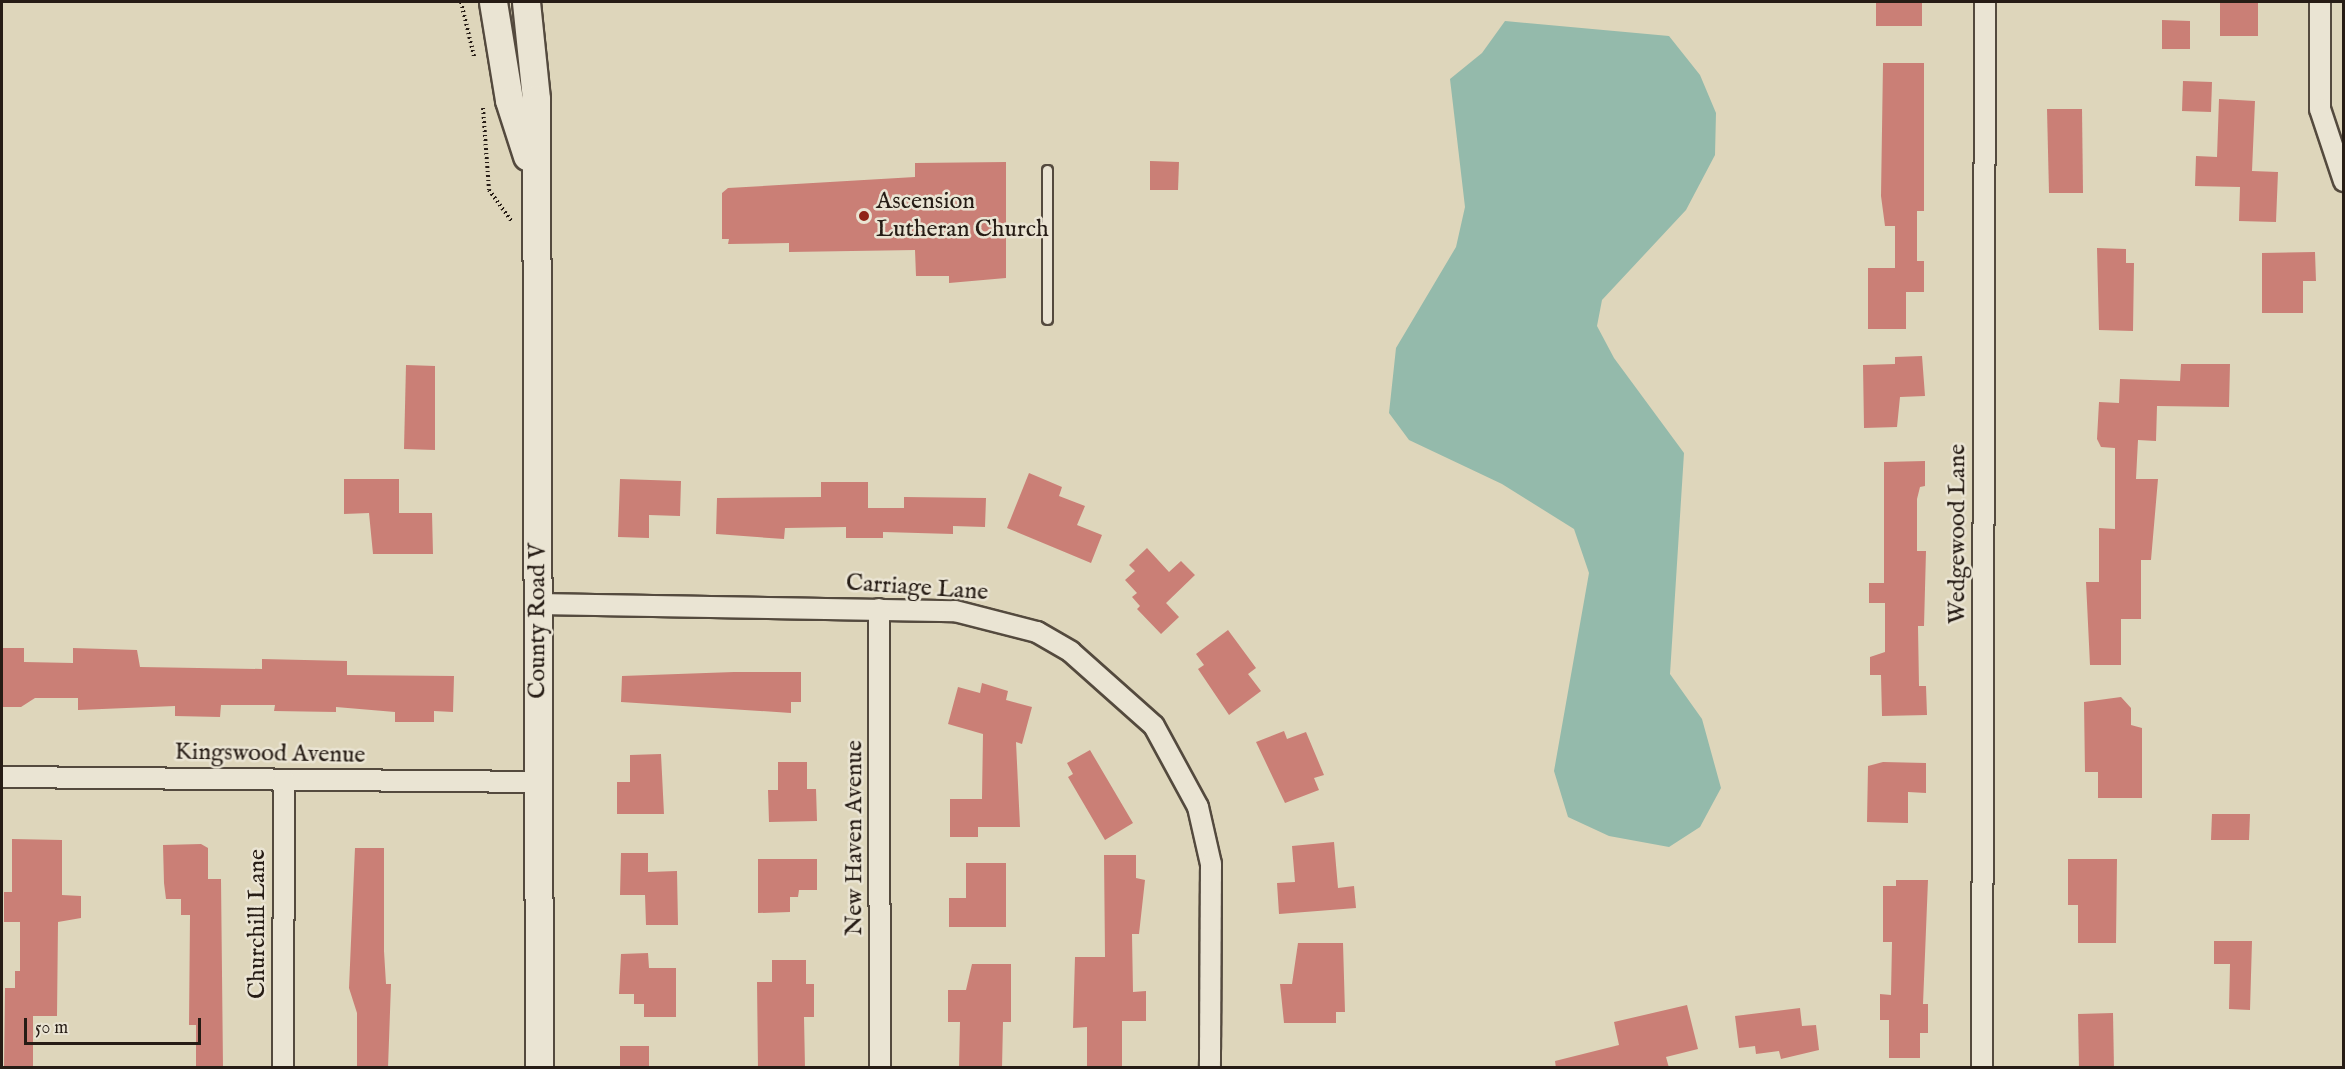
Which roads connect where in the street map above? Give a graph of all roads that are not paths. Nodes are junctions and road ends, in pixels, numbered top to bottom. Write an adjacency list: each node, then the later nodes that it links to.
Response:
1 (493, 2): 6 (main road, County Road V)
2 (525, 2): 6 (main road, County Road V)
3 (1985, 2): 18 (street, Wedgewood Lane)
4 (2320, 2): 7 (street)
5 (1047, 170): 8 (lane)
6 (533, 174): 9 (main road, County Road V)
7 (2343, 181)
8 (1047, 319)
9 (538, 604): 10 (street, Carriage Lane); 13 (main road, County Road V)
10 (879, 609): 16 (street, New Haven Avenue); 17 (street, Carriage Lane)
11 (2, 777): 12 (street, Kingswood Avenue)
12 (284, 780): 13 (street, Kingswood Avenue); 14 (street, Churchill Lane)
13 (538, 782): 15 (main road, County Road V)
14 (283, 1068)
15 (539, 1068)
16 (880, 1068)
17 (1210, 1068)
18 (1982, 1068)

